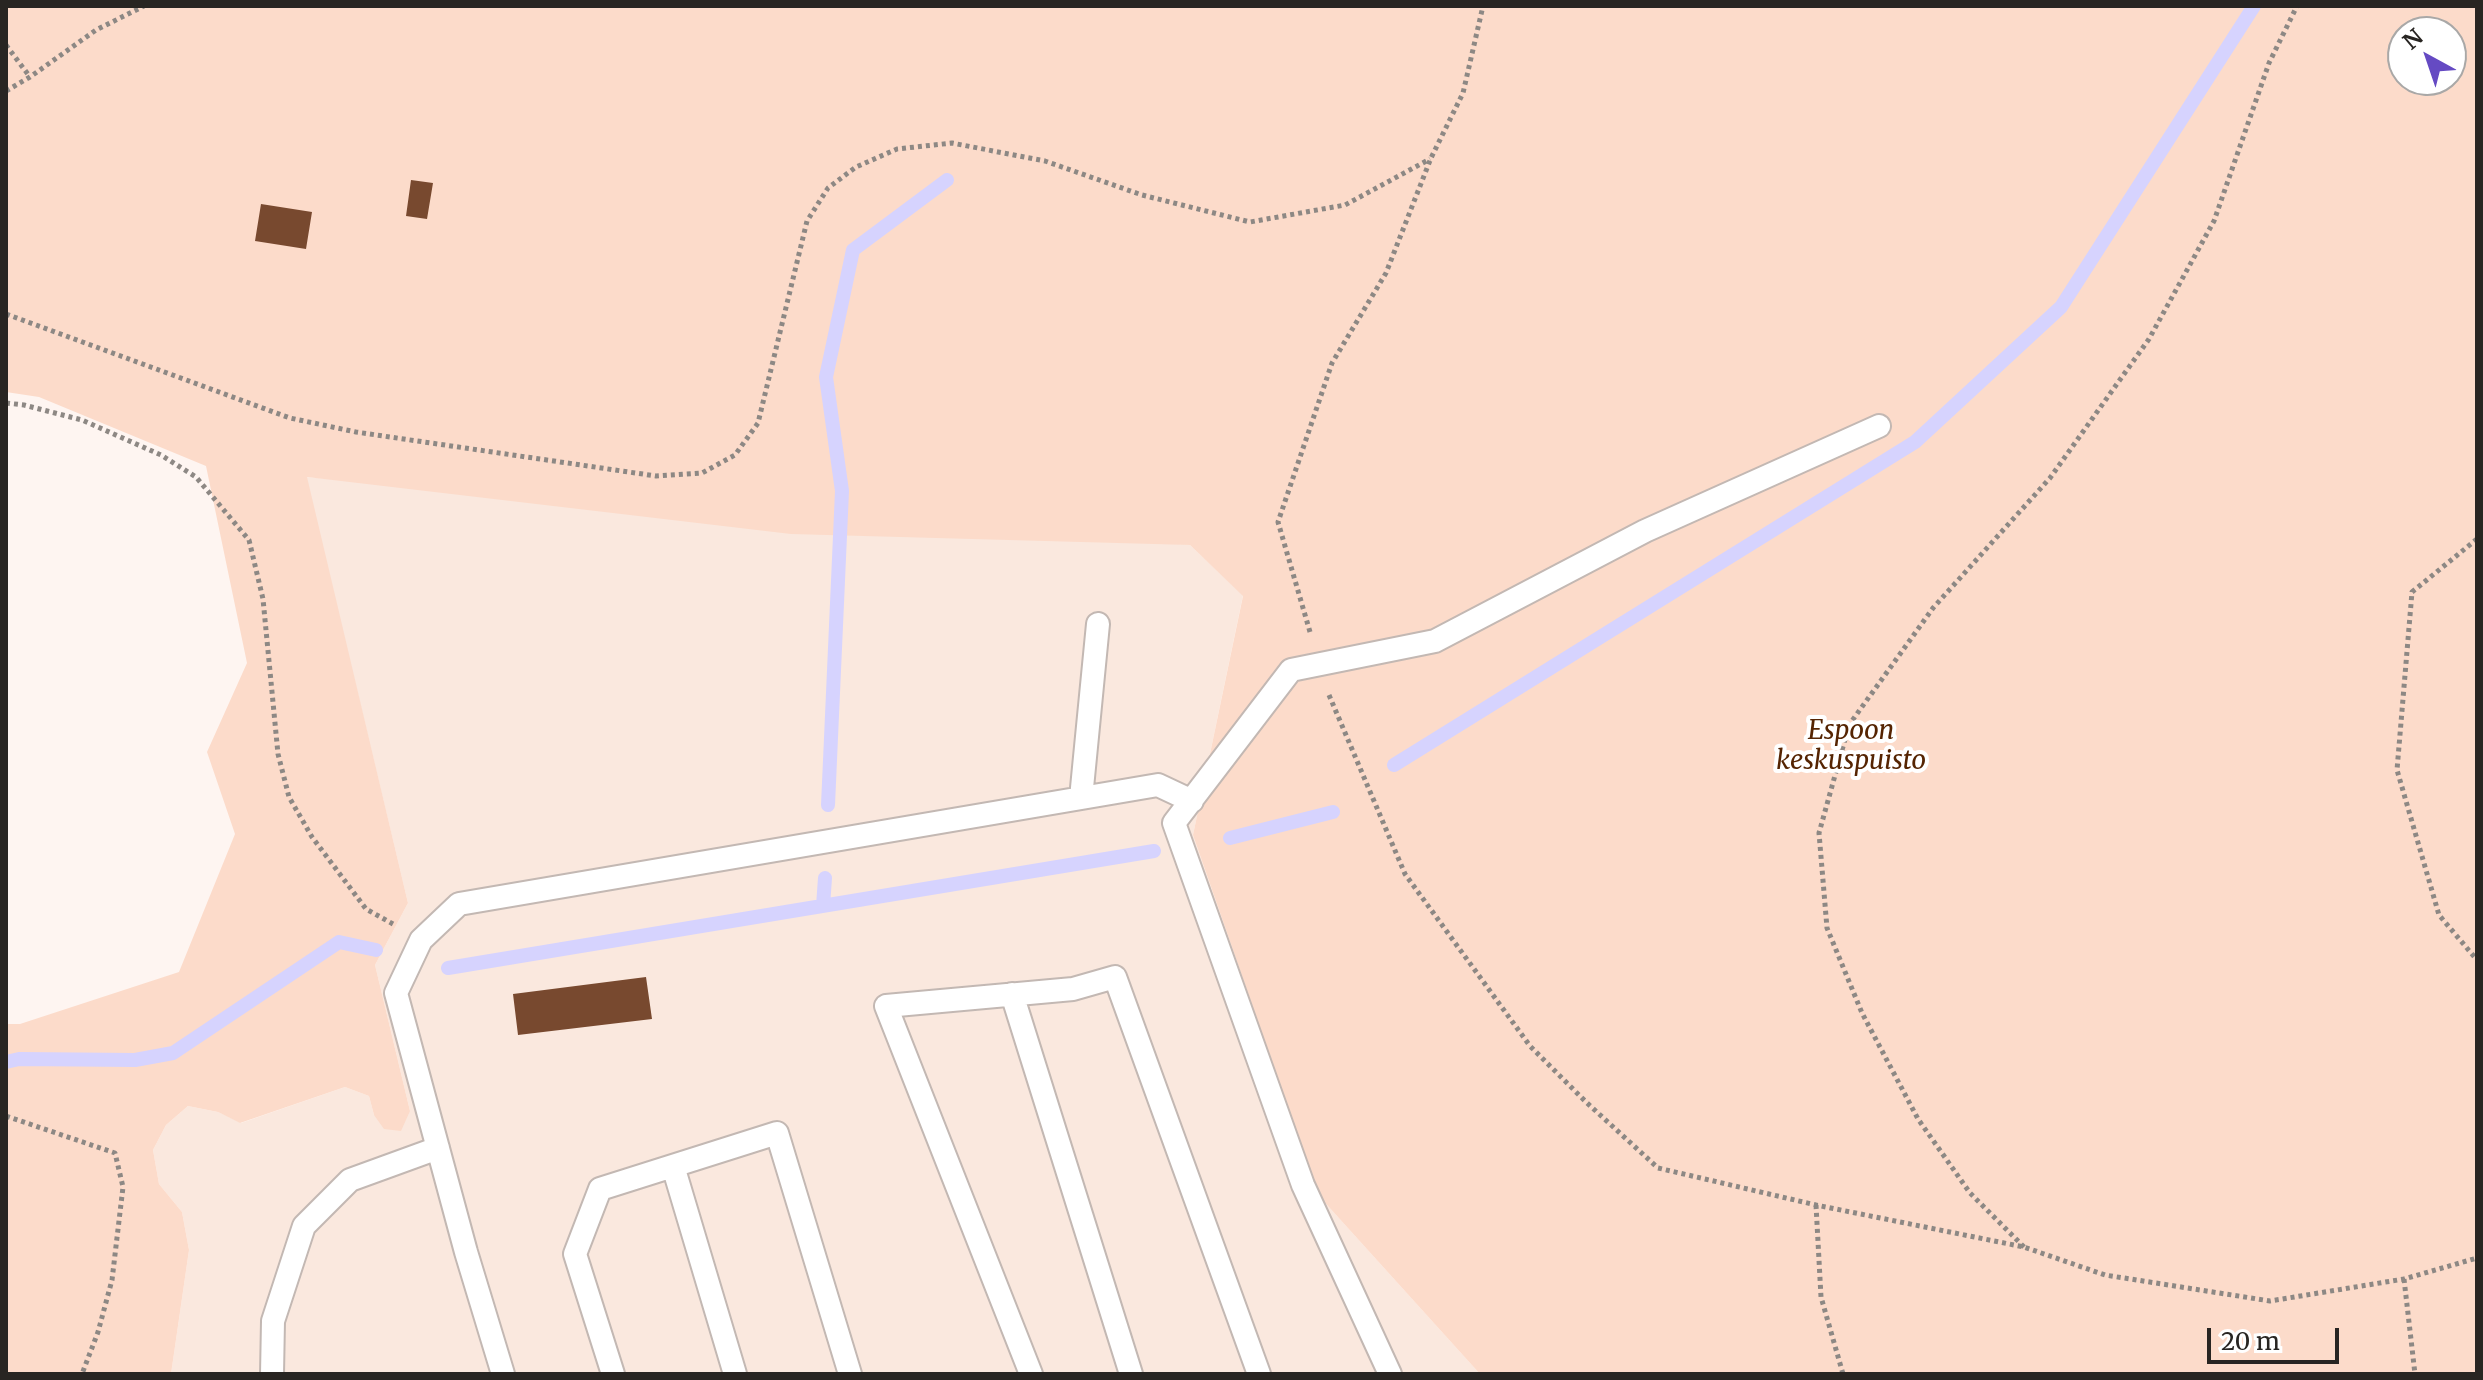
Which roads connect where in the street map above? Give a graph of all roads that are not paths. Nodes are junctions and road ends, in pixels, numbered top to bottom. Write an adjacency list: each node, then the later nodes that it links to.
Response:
1 (1879, 426): 4 (lane)
2 (1098, 624): 3 (lane)
3 (1081, 798): 4 (lane); 6 (lane)
4 (1192, 801): 16 (lane)
5 (1012, 994): 13 (lane); 14 (lane); 15 (lane)
6 (438, 1148): 8 (lane); 9 (lane)
7 (673, 1166): 10 (lane); 11 (lane); 12 (lane)
8 (272, 1374)
9 (503, 1374)
10 (613, 1374)
11 (735, 1374)
12 (850, 1374)
13 (1031, 1374)
14 (1131, 1374)
15 (1259, 1374)
16 (1390, 1374)

